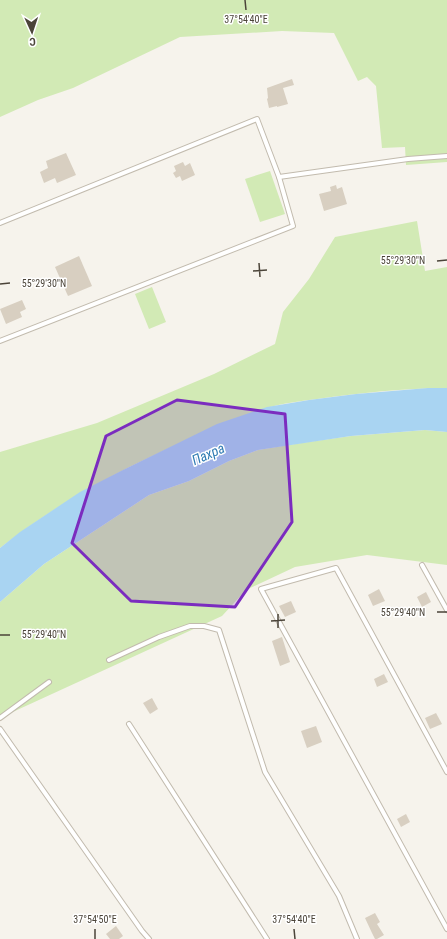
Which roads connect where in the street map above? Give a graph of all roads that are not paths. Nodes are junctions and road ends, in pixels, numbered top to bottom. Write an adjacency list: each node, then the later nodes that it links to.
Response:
1 (447, 156): 2 (lane)
2 (279, 177): 3 (lane); 4 (lane)
3 (0, 223)
4 (0, 341)
5 (422, 565): 6 (lane)
6 (447, 610)
7 (109, 660): 16 (lane)
8 (49, 682): 9 (lane)
9 (0, 718)
10 (129, 724): 15 (lane)
11 (0, 729): 14 (lane)
12 (447, 772): 13 (lane)
13 (447, 929)
14 (149, 939)
15 (267, 939)
16 (357, 939)

